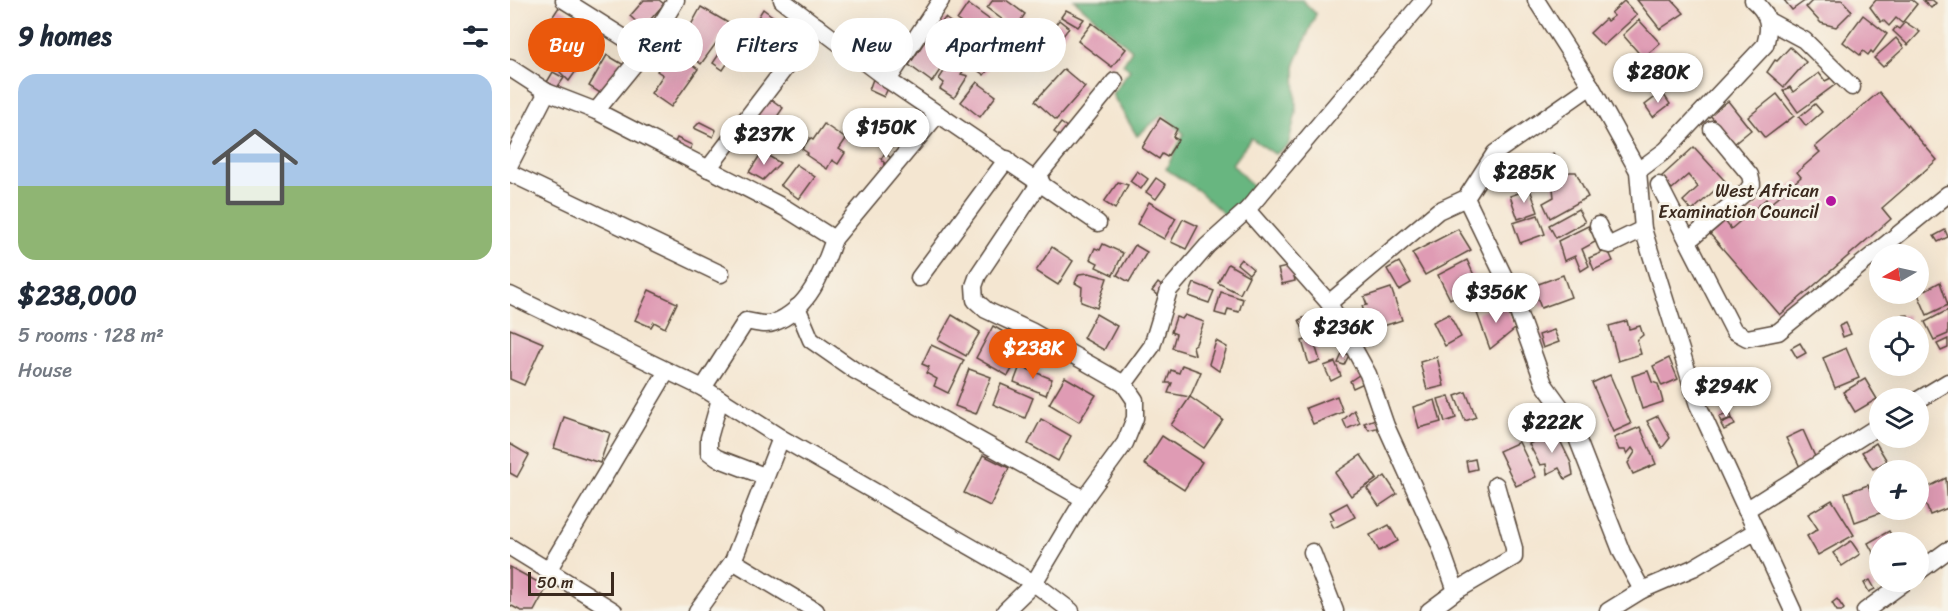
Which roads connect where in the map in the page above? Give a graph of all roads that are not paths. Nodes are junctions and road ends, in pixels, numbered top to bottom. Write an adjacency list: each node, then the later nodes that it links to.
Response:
1 (564, 0): 12 (street)
2 (676, 0): 8 (street)
3 (782, 0): 9 (street)
4 (940, 0): 16 (street)
5 (1424, 0): 33 (street)
6 (1536, 0): 18 (street)
7 (1753, 0): 10 (street)
8 (665, 18)
9 (806, 18)
10 (1769, 21): 19 (street); 27 (street)
11 (819, 28): 16 (street)
12 (617, 33)
13 (510, 68): 20 (street)
14 (628, 72): 21 (street)
15 (782, 72): 26 (street)
16 (888, 80): 22 (street)
17 (1115, 81): 29 (street)
18 (1591, 86): 27 (street); 32 (street)
19 (1852, 87)
20 (547, 92): 21 (street); 25 (street)
21 (596, 111): 26 (street)
22 (938, 114): 24 (street); 37 (street)
23 (1712, 129): 38 (street)
24 (1007, 159): 29 (street); 40 (street)
25 (510, 164)
26 (708, 169): 37 (street)
27 (1638, 171): 36 (street)
28 (510, 173): 39 (street)
29 (1038, 180): 34 (street); 46 (street)
30 (1659, 185): 38 (street)
31 (1948, 194): 38 (street)
32 (1466, 198): 42 (street); 64 (street)
33 (1247, 210): 42 (street); 46 (street)
34 (1098, 223)
35 (1598, 225): 36 (street)
36 (1644, 230): 55 (street)
37 (834, 239): 43 (street)
38 (1688, 241)
39 (721, 274)
40 (919, 278)
41 (510, 295): 44 (street)
42 (1329, 303): 65 (street)
43 (797, 308): 47 (street); 54 (street)
44 (667, 371): 47 (street); 62 (street)
45 (1948, 382): 48 (street)
46 (1124, 384): 54 (street)
47 (703, 388): 49 (street)
48 (1929, 393)
49 (720, 399): 51 (street); 52 (street)
50 (1869, 432): 55 (street)
51 (782, 438): 60 (street); 63 (street)
52 (759, 474)
53 (1496, 486): 65 (street)
54 (1084, 499): 63 (street)
55 (1746, 510): 56 (street)
56 (1756, 531): 64 (street); 75 (street)
57 (510, 547): 62 (street)
58 (1948, 550): 61 (street)
59 (1312, 552): 72 (street)
60 (733, 561): 68 (street); 69 (street)
61 (1929, 564)
62 (549, 569): 67 (street)
63 (1034, 584): 70 (street); 71 (street)
64 (1642, 590): 74 (street)
65 (1456, 591): 73 (street)
66 (1891, 592): 76 (street)
67 (614, 611)
68 (697, 611)
69 (816, 611)
70 (1005, 611)
71 (1071, 611)
72 (1335, 611)
73 (1429, 611)
74 (1608, 611)
75 (1793, 611)
76 (1865, 611)

